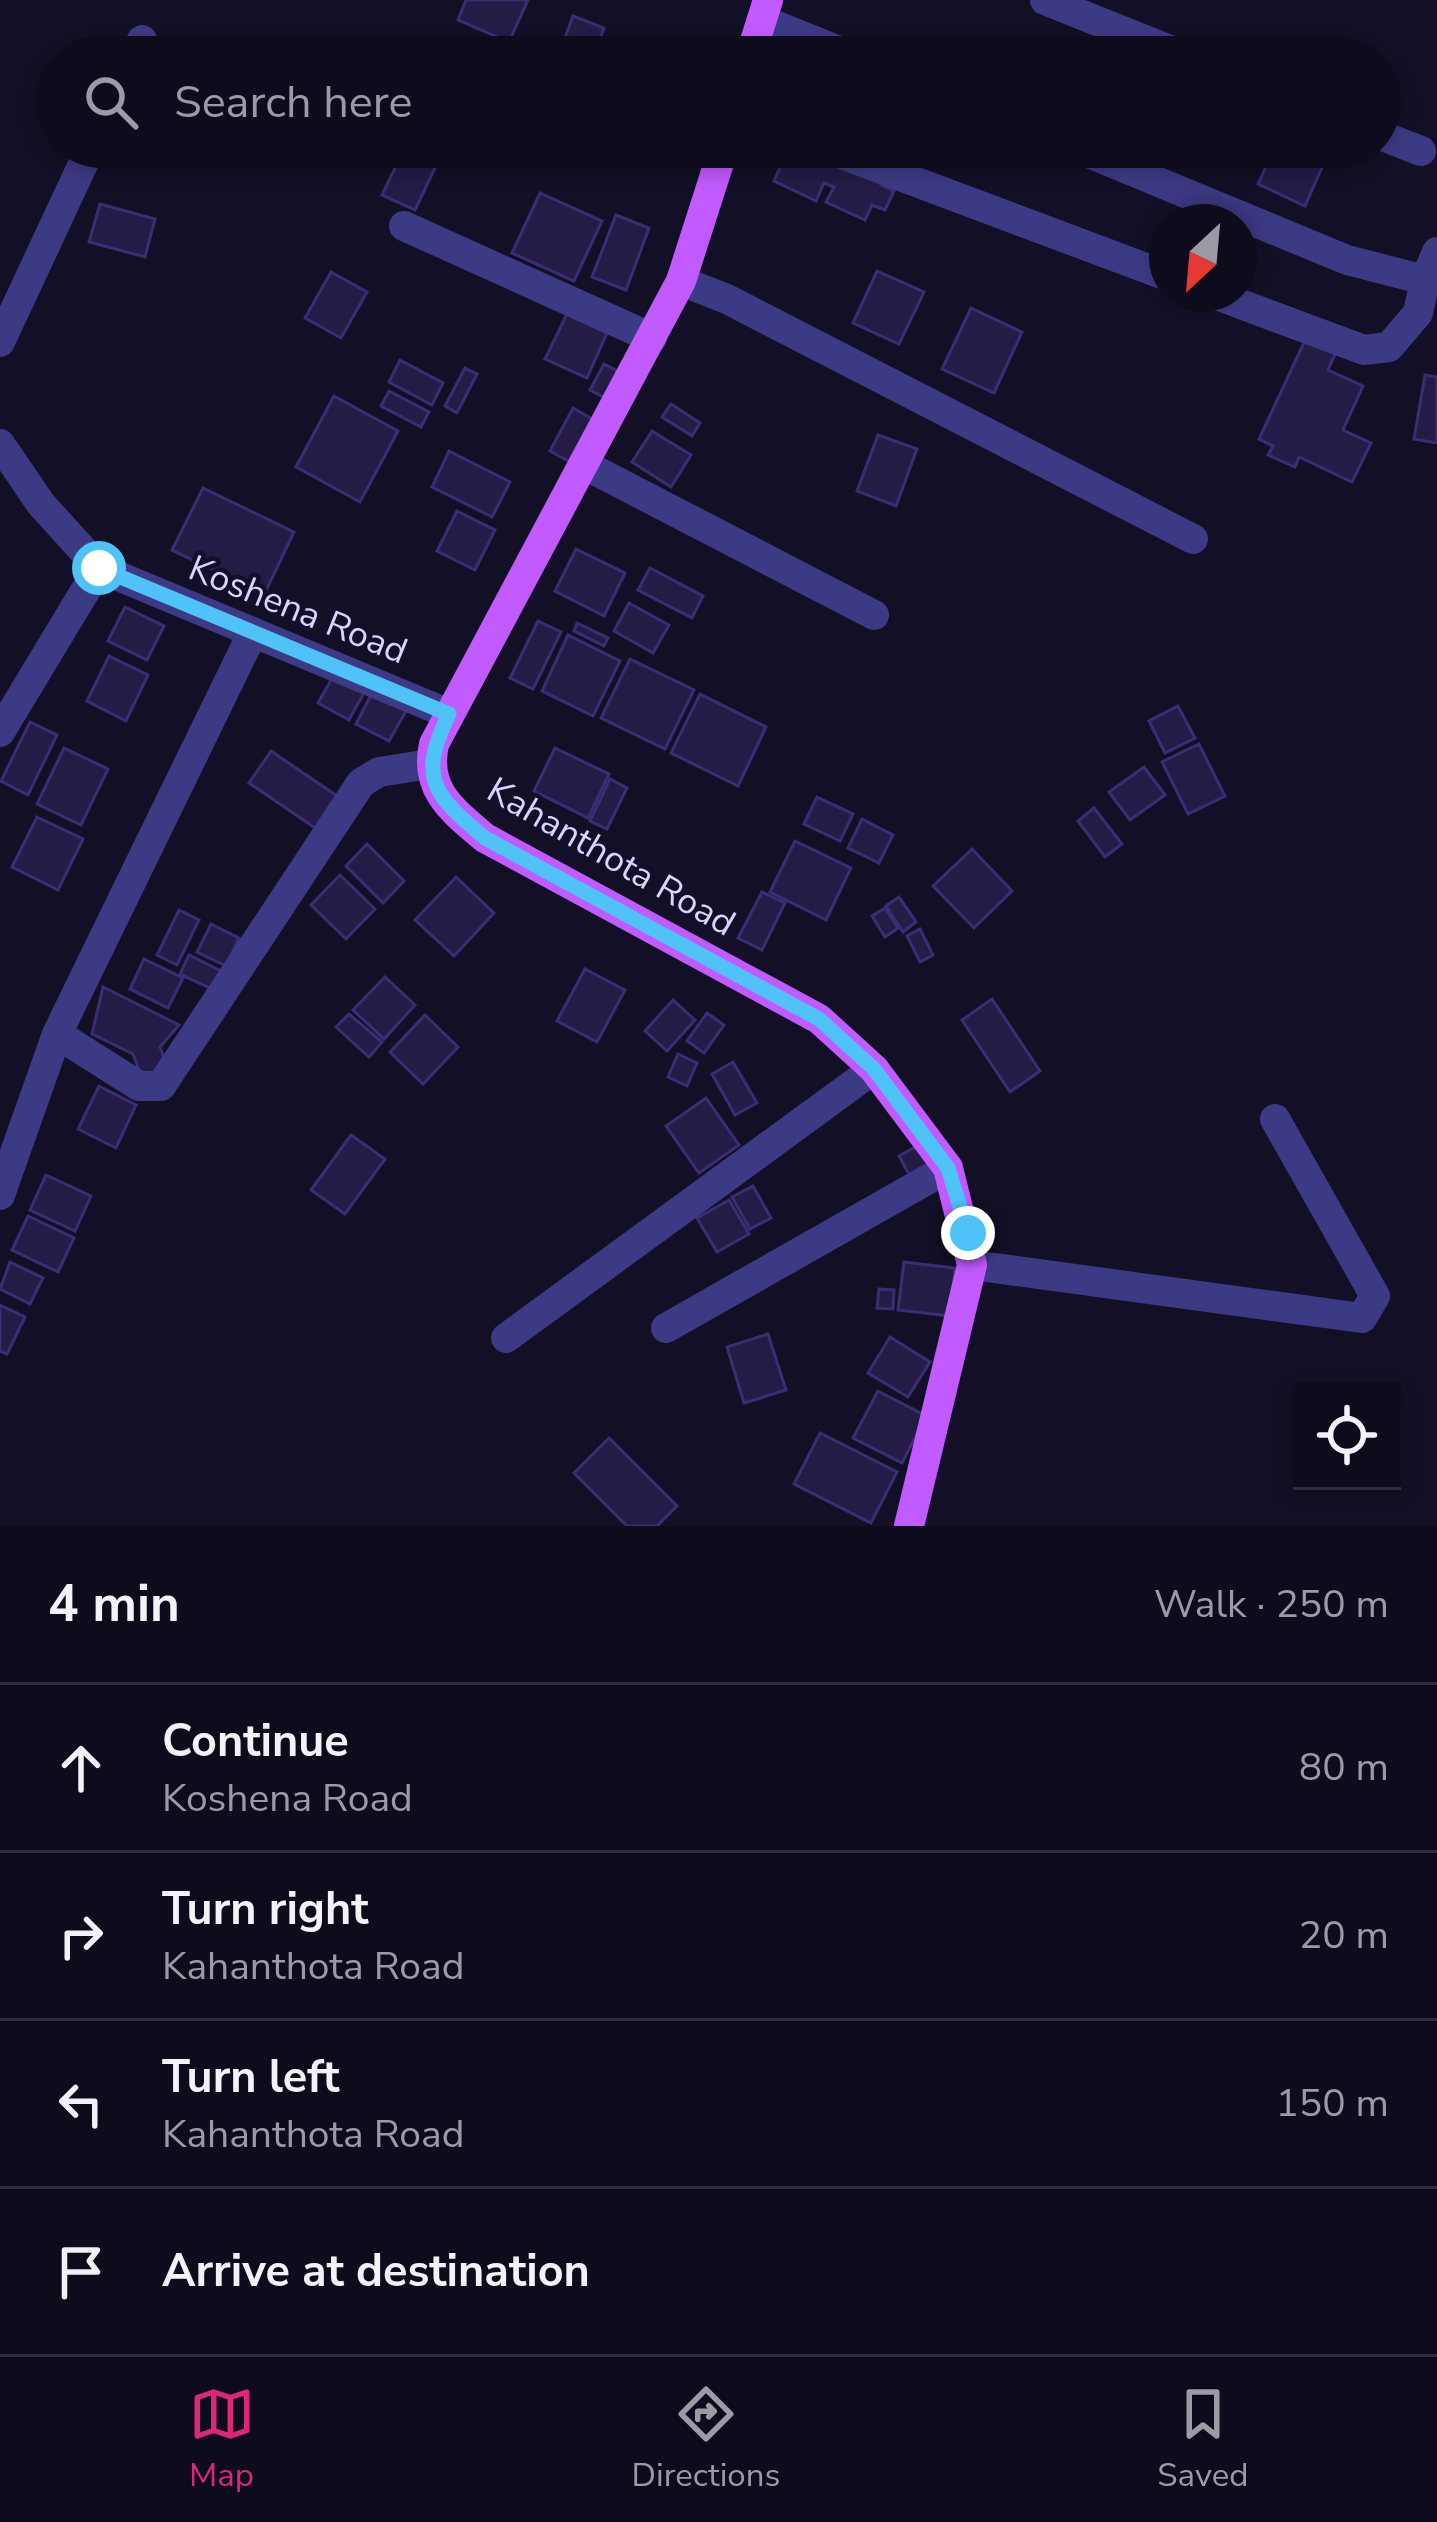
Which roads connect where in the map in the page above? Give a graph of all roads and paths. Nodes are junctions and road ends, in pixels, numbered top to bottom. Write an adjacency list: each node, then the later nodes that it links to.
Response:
1 (1046, 0): 4 (street)
2 (765, 10): 3 (street)
3 (814, 36)
4 (1135, 36)
5 (1401, 143): 6 (street)
6 (1420, 151)
7 (81, 168): 17 (street)
8 (717, 168): 14 (main road)
9 (879, 168): 13 (street)
10 (1125, 168): 12 (street)
11 (404, 226): 16 (street)
12 (1431, 266): 15 (street)
13 (1149, 269)
14 (681, 281): 16 (main road); 20 (street)
15 (1257, 310)
16 (652, 338): 19 (main road)
17 (0, 342)
18 (0, 444): 21 (street)
19 (583, 464): 22 (street); 24 (main road)
20 (1193, 538)
21 (99, 568): 23 (street, Koshena Road); 25 (street)
22 (874, 615)
23 (253, 632): 24 (street, Koshena Road); 27 (street)
24 (449, 714): 26 (main road)
25 (1, 735)
26 (430, 764): 27 (street); 28 (main road, Kahanthota Road)
27 (57, 1034): 31 (street)
28 (874, 1069): 30 (main road, Kahanthota Road); 34 (street)
29 (1275, 1119): 32 (street)
30 (948, 1168): 32 (main road, Kahanthota Road); 33 (street)
31 (0, 1195)
32 (972, 1265): 35 (main road, Kahanthota Road)
33 (666, 1328)
34 (506, 1338)
35 (909, 1526)

